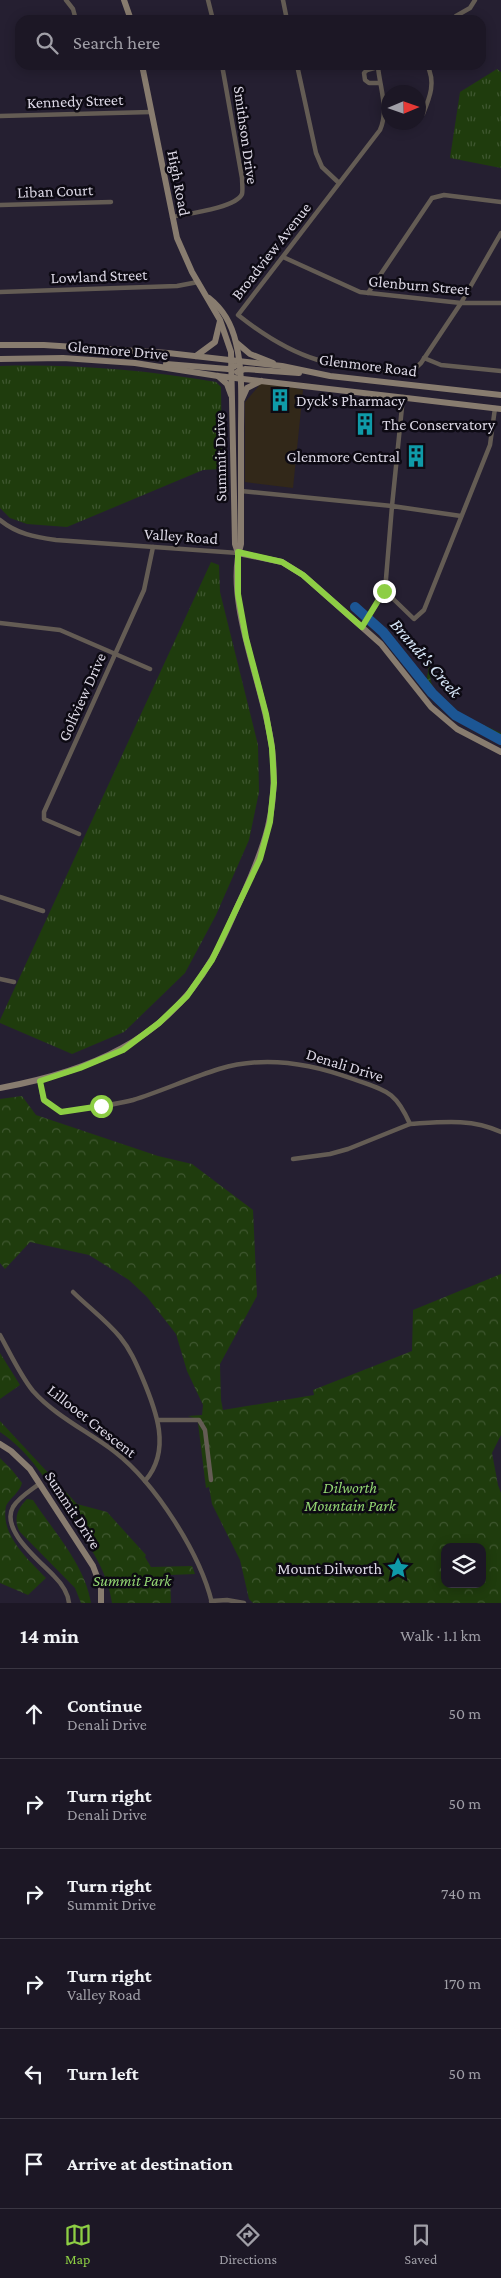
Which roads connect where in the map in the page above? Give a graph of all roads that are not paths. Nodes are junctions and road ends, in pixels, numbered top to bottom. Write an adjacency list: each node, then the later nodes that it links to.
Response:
1 (66, 0): 6 (street)
2 (208, 0): 8 (street)
3 (283, 0): 9 (street)
4 (475, 0): 10 (street)
5 (127, 1): 7 (main road)
6 (75, 15)
7 (131, 15)
8 (212, 15)
9 (286, 15)
10 (458, 15)
11 (143, 70): 19 (main road, High Road)
12 (223, 70): 25 (street, Smithson Drive)
13 (298, 70): 21 (street)
14 (367, 70): 17 (street, Broadview Avenue)
15 (378, 70): 17 (street, Broadview Avenue)
16 (430, 70): 18 (street)
17 (380, 83): 21 (street, Broadview Avenue)
18 (426, 106)
19 (151, 112): 20 (street, Kennedy Street); 25 (main road, High Road)
20 (0, 116)
21 (340, 183): 27 (street, Broadview Avenue)
22 (111, 202): 24 (street, Liban Court)
23 (501, 202): 30 (street)
24 (0, 205)
25 (171, 217): 28 (main road, High Road)
26 (501, 233): 32 (street)
27 (282, 257): 30 (street, Glenburn Street); 39 (street, Broadview Avenue)
28 (198, 282): 29 (street, Lowland Street); 31 (main road, High Road)
29 (0, 292)
30 (368, 293): 32 (street, Glenburn Street)
31 (208, 298): 34 (main road, High Road); 35 (main road, High Road)
32 (461, 303): 33 (street, Glenburn Street); 39 (street)
33 (501, 303)
34 (220, 320): 37 (main road); 41 (main road, High Road)
35 (236, 342): 41 (main road, High Road); 42 (main road)
36 (0, 345): 37 (main road, Glenmore Drive)
37 (196, 356): 41 (main road, Glenmore Drive)
38 (0, 358): 40 (main road, Glenmore Drive)
39 (422, 360): 43 (street)
40 (135, 363): 41 (main road); 45 (main road, Glenmore Drive)
41 (234, 363): 42 (main road, Glenmore Road); 44 (main road, Summit Drive)
42 (282, 366): 46 (main road, Glenmore Road)
43 (501, 371)
44 (238, 375): 45 (main road, Glenmore Drive); 46 (main road); 47 (main road, Glenmore Road); 50 (main road, Summit Drive); 51 (main road, Summit Drive)
45 (218, 376): 50 (main road)
46 (330, 376): 48 (main road, Glenmore Road)
47 (264, 380): 49 (main road, Glenmore Road); 51 (main road)
48 (501, 395)
49 (403, 397): 52 (main road, Glenmore Road); 54 (street)
50 (233, 401): 58 (main road, Summit Drive)
51 (241, 401): 53 (main road, Summit Drive)
52 (499, 407): 55 (street)
53 (241, 491): 54 (street); 58 (main road, Summit Drive)
54 (392, 506): 55 (street); 59 (street)
55 (461, 516): 59 (street)
56 (0, 520): 57 (street, Valley Road)
57 (152, 547): 58 (street, Valley Road); 62 (street, Golfview Drive)
58 (238, 552): 61 (main road, Valley Road); 70 (main road, Summit Drive)
59 (384, 591): 61 (street)
60 (0, 623): 62 (street)
61 (362, 627): 64 (main road, Valley Road)
62 (115, 654): 63 (street); 65 (street, Golfview Drive)
63 (150, 669)
64 (501, 752)
65 (80, 834)
66 (0, 897): 67 (street)
67 (43, 911)
68 (0, 979): 69 (street)
69 (14, 982)
70 (40, 1081): 71 (main road, Summit Drive); 72 (street, Denali Drive)
71 (0, 1088)
72 (410, 1124): 73 (street); 74 (street)
73 (501, 1132)
74 (293, 1159)
75 (73, 1292): 77 (street)
76 (0, 1336): 80 (street, Lillooet Crescent)
77 (158, 1420): 79 (street); 80 (street)
78 (0, 1444): 81 (main road, Summit Drive)
79 (211, 1480)
80 (145, 1481): 82 (street, Lillooet Crescent)
81 (39, 1484): 83 (street); 84 (main road, Summit Drive)
82 (212, 1602): 85 (street)
83 (69, 1603)
84 (101, 1603)
85 (244, 1603)

